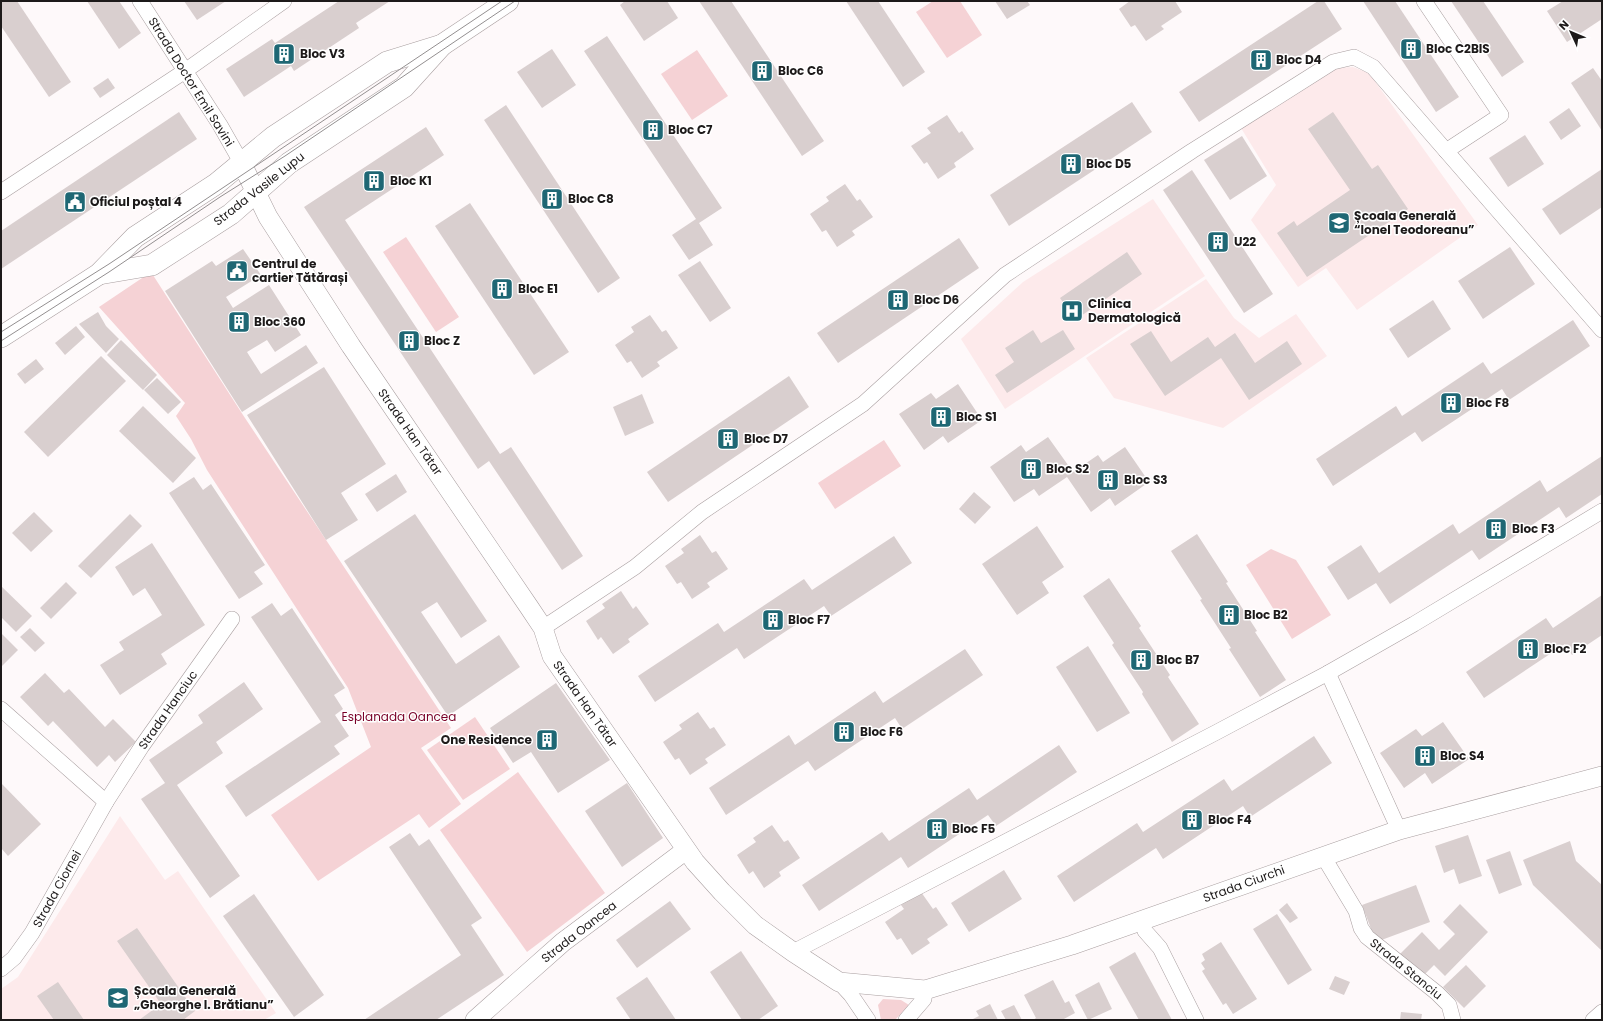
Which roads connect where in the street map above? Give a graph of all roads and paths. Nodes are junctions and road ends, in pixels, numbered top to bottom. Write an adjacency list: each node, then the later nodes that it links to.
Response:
1 (140, 1): 6 (street, Strada Doctor Emil Savini)
2 (284, 1): 6 (street)
3 (508, 1): 5 (main road, Strada Vasile Lupu)
4 (1424, 1): 7 (street)
5 (442, 45): 8 (main road, Strada Vasile Lupu); 9 (main road, Strada Vasile Lupu)
6 (185, 71): 8 (street, Strada Doctor Emil Savini); 10 (street)
7 (1446, 151): 12 (street); 16 (street)
8 (241, 162): 9 (street, Strada Han Tătar); 11 (main road, Strada Vasile Lupu)
9 (256, 191): 11 (main road, Strada Vasile Lupu); 16 (street, Strada Han Tătar)
10 (1, 192)
11 (99, 274): 13 (main road, Strada Vasile Lupu)
12 (1602, 330)
13 (1, 337)
14 (1602, 511): 17 (street)
15 (232, 619): 20 (street, Strada Hanciuc)
16 (544, 628): 22 (street, Strada Han Tătar)
17 (1328, 673): 21 (street); 25 (street)
18 (1, 709): 20 (street)
19 (1602, 776): 21 (street, Strada Ciurchi)
20 (106, 802): 26 (street, Strada Ciornei)
21 (1399, 830): 23 (street, Strada Ciurchi)
22 (686, 850): 25 (street, Strada Han Tătar); 30 (street, Strada Oancea)
23 (1323, 856): 24 (street, Strada Ciurchi); 34 (street, Strada Stanciu)
24 (1141, 920): 28 (street, Strada Ciurchi); 33 (street)
25 (793, 952): 27 (street, Strada Han Tătar)
26 (1, 969)
27 (839, 982): 28 (street, Strada Han Tătar); 31 (street)
28 (925, 990): 32 (street)
29 (1602, 1012): 35 (street)
30 (475, 1020)
31 (868, 1020)
32 (906, 1020)
33 (1196, 1020)
34 (1453, 1020)
35 (1593, 1020)

